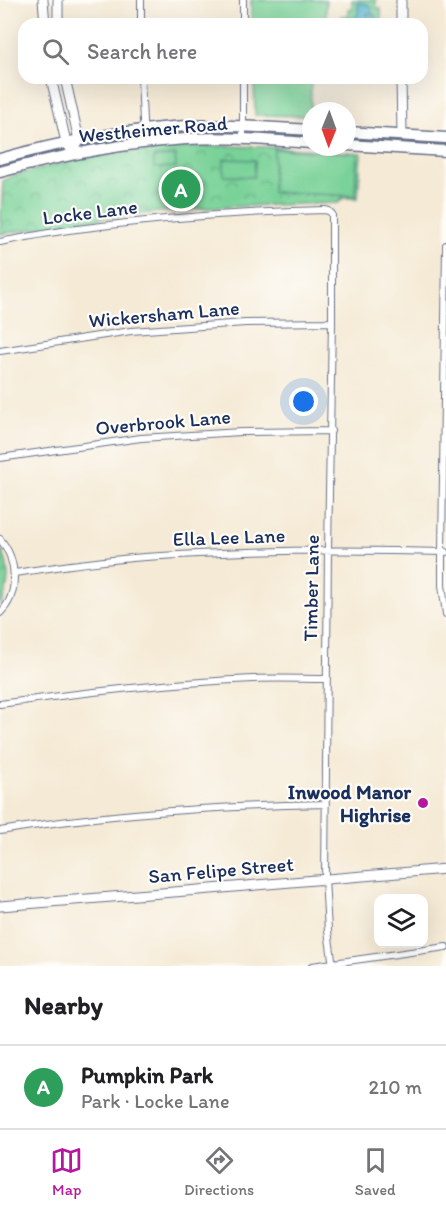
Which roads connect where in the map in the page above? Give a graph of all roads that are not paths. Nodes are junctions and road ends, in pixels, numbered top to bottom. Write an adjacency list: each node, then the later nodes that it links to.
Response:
1 (43, 0): 6 (main road)
2 (58, 0): 7 (main road)
3 (141, 0): 8 (street)
4 (243, 0): 9 (street)
5 (401, 0): 10 (main road)
6 (44, 18)
7 (58, 18)
8 (141, 18)
9 (243, 18)
10 (401, 18)
11 (52, 84): 24 (main road)
12 (66, 84): 23 (main road)
13 (141, 84): 18 (street)
14 (243, 84): 16 (street)
15 (402, 84): 20 (main road)
16 (243, 126): 17 (main road, Westheimer Road); 18 (main road, Westheimer Road); 22 (street)
17 (302, 129)
18 (143, 130): 23 (main road, Westheimer Road); 26 (street)
19 (356, 132): 20 (main road)
20 (402, 135): 21 (main road); 28 (main road)
21 (446, 138)
22 (243, 139): 25 (main road, Westheimer Road); 26 (main road, Westheimer Road)
23 (79, 140): 24 (main road, Westheimer Road); 30 (main road)
24 (66, 142): 30 (main road); 31 (main road, Westheimer Road)
25 (302, 142)
26 (144, 143): 30 (main road, Westheimer Road)
27 (356, 146): 28 (main road)
28 (377, 147): 29 (main road)
29 (446, 151)
30 (74, 153): 32 (main road, Westheimer Road)
31 (0, 159)
32 (0, 172)
33 (329, 211): 34 (street, Locke Lane); 37 (street, Timber Lane)
34 (0, 242)
35 (446, 245): 36 (street)
36 (445, 319): 39 (street)
37 (332, 322): 38 (street, Wickersham Lane); 40 (street, Timber Lane)
38 (0, 351)
39 (445, 427): 44 (street)
40 (331, 431): 41 (street, Overbrook Lane); 43 (street, Timber Lane)
41 (0, 458)
42 (0, 539): 45 (street)
43 (328, 550): 44 (street, Ella Lee Lane); 45 (street, Ella Lee Lane); 48 (street, Timber Lane)
44 (444, 552): 47 (street)
45 (14, 573): 46 (street)
46 (0, 613)
47 (446, 614)
48 (327, 679): 49 (street); 50 (street, Timber Lane)
49 (0, 704)
50 (326, 804): 51 (street); 53 (street, Timber Lane)
51 (0, 831)
52 (446, 869): 53 (main road, San Felipe Street)
53 (325, 878): 54 (main road, San Felipe Street); 56 (street, Timber Lane)
54 (0, 906)
55 (446, 947): 56 (street)
56 (333, 965): 57 (street)
57 (312, 966)

